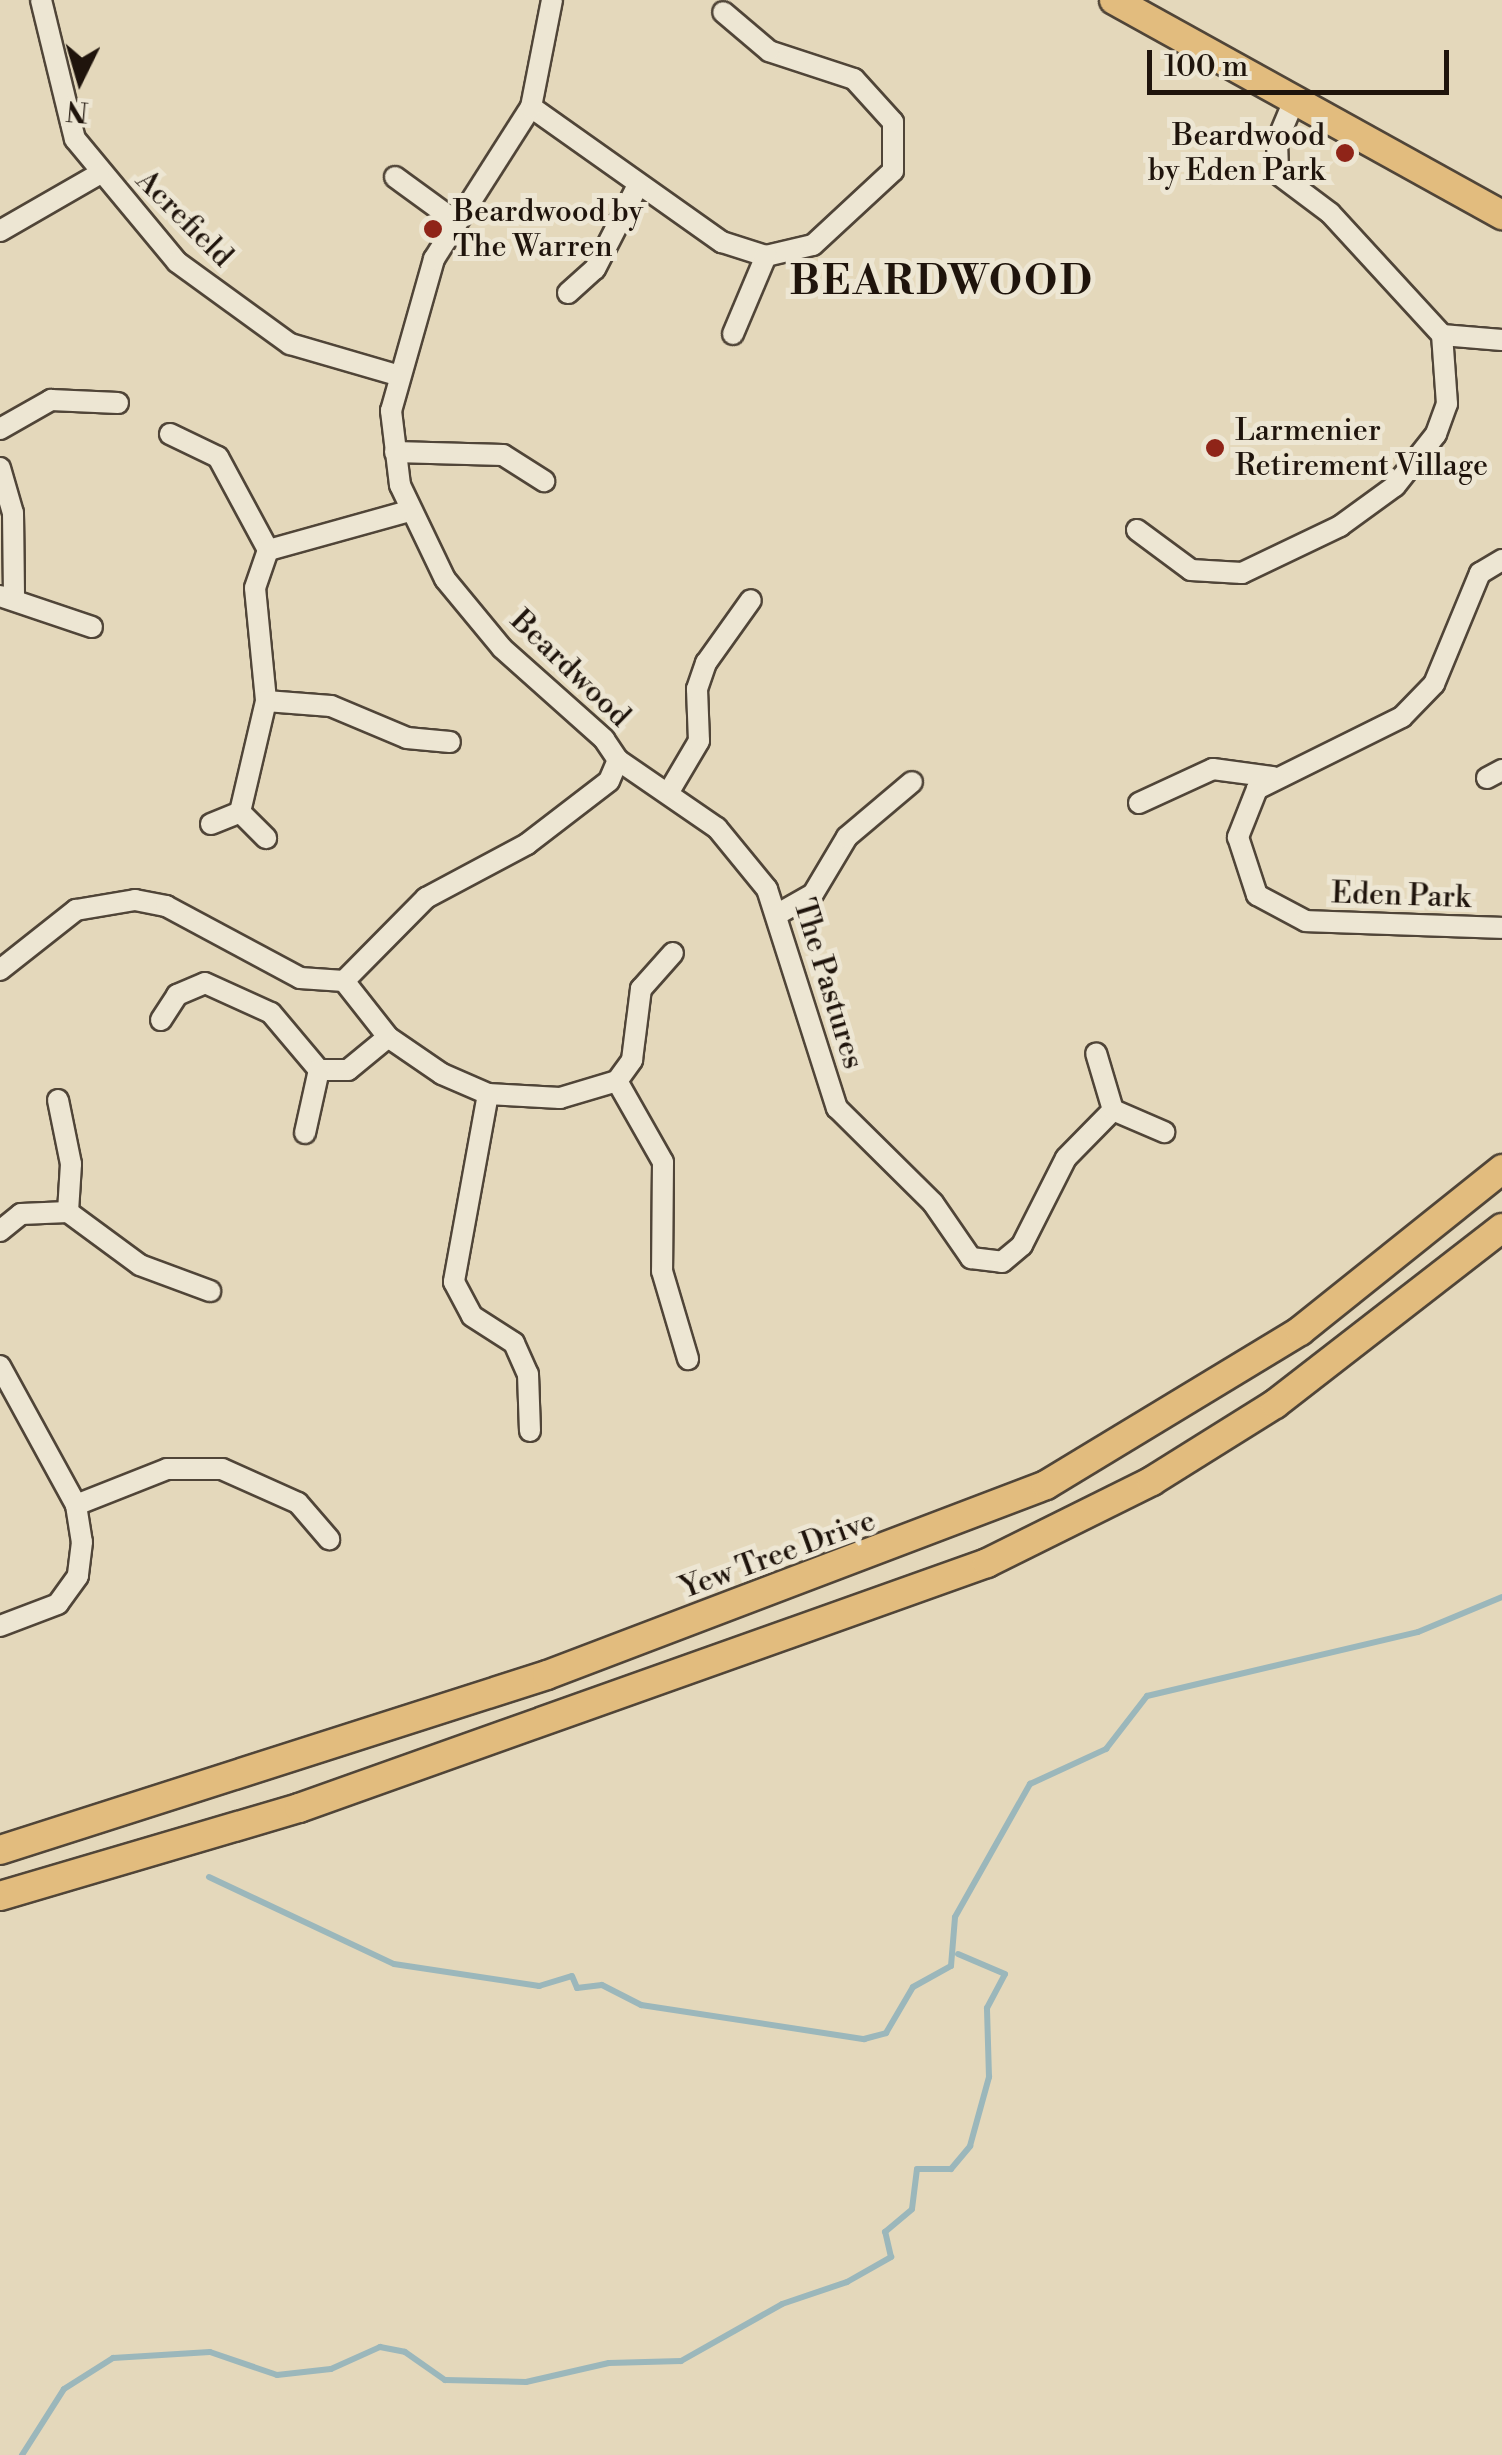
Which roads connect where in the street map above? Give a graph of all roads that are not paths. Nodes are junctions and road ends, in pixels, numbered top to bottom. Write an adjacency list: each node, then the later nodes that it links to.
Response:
1 (41, 0): 7 (street, Acrefield)
2 (552, 0): 6 (street, Beardwood)
3 (1114, 0): 5 (highway)
4 (722, 12): 13 (street)
5 (1293, 104): 10 (highway); 16 (street)
6 (531, 107): 9 (street); 11 (street, Beardwood)
7 (99, 174): 12 (street); 18 (street, Acrefield)
8 (395, 176): 11 (street)
9 (638, 185): 13 (street); 14 (street)
10 (1502, 215)
11 (454, 220): 18 (street, Beardwood)
12 (0, 231)
13 (766, 256): 15 (street)
14 (568, 293)
15 (733, 334)
16 (1442, 335): 17 (street); 26 (street)
17 (1502, 340)
18 (397, 375): 22 (street, Beardwood)
19 (118, 403): 20 (street)
20 (0, 429)
21 (170, 434): 27 (street)
22 (395, 452): 24 (street); 25 (street, Beardwood)
23 (0, 468): 29 (street)
24 (544, 481)
25 (409, 511): 27 (street); 34 (street, Beardwood)
26 (1137, 530)
27 (268, 550): 32 (street)
28 (1502, 560): 35 (street)
29 (7, 596): 31 (street)
30 (750, 600): 37 (street)
31 (92, 627)
32 (266, 702): 33 (street); 39 (street)
33 (450, 742)
34 (618, 760): 37 (street, The Pastures); 46 (street, Beardwood)
35 (1273, 777): 38 (street); 43 (street, Eden Park)
36 (912, 782): 42 (street)
37 (670, 790): 42 (street, The Pastures)
38 (1140, 803)
39 (240, 812): 40 (street); 41 (street)
40 (211, 824)
41 (266, 838)
42 (778, 914): 54 (street, The Pastures)
43 (1502, 928)
44 (673, 953): 51 (street)
45 (4, 957): 46 (street)
46 (344, 981): 48 (street)
47 (161, 1020): 50 (street)
48 (388, 1037): 50 (street); 52 (street)
49 (1096, 1053): 54 (street)
50 (319, 1070): 56 (street)
51 (617, 1081): 52 (street); 62 (street)
52 (488, 1094): 64 (street)
53 (58, 1100): 58 (street)
54 (1113, 1110): 55 (street)
55 (1164, 1132)
56 (305, 1133)
57 (1502, 1169): 65 (highway, Yew Tree Drive)
58 (68, 1212): 60 (street); 61 (street)
59 (1502, 1228): 67 (highway)
60 (0, 1230)
61 (210, 1291)
62 (688, 1359)
63 (0, 1366): 66 (street)
64 (530, 1431)
65 (1046, 1485): 67 (highway); 70 (highway, Yew Tree Drive)
66 (76, 1505): 68 (street); 69 (street)
67 (1065, 1527): 71 (highway)
68 (328, 1539)
69 (0, 1626)
70 (0, 1850)
71 (0, 1896)

